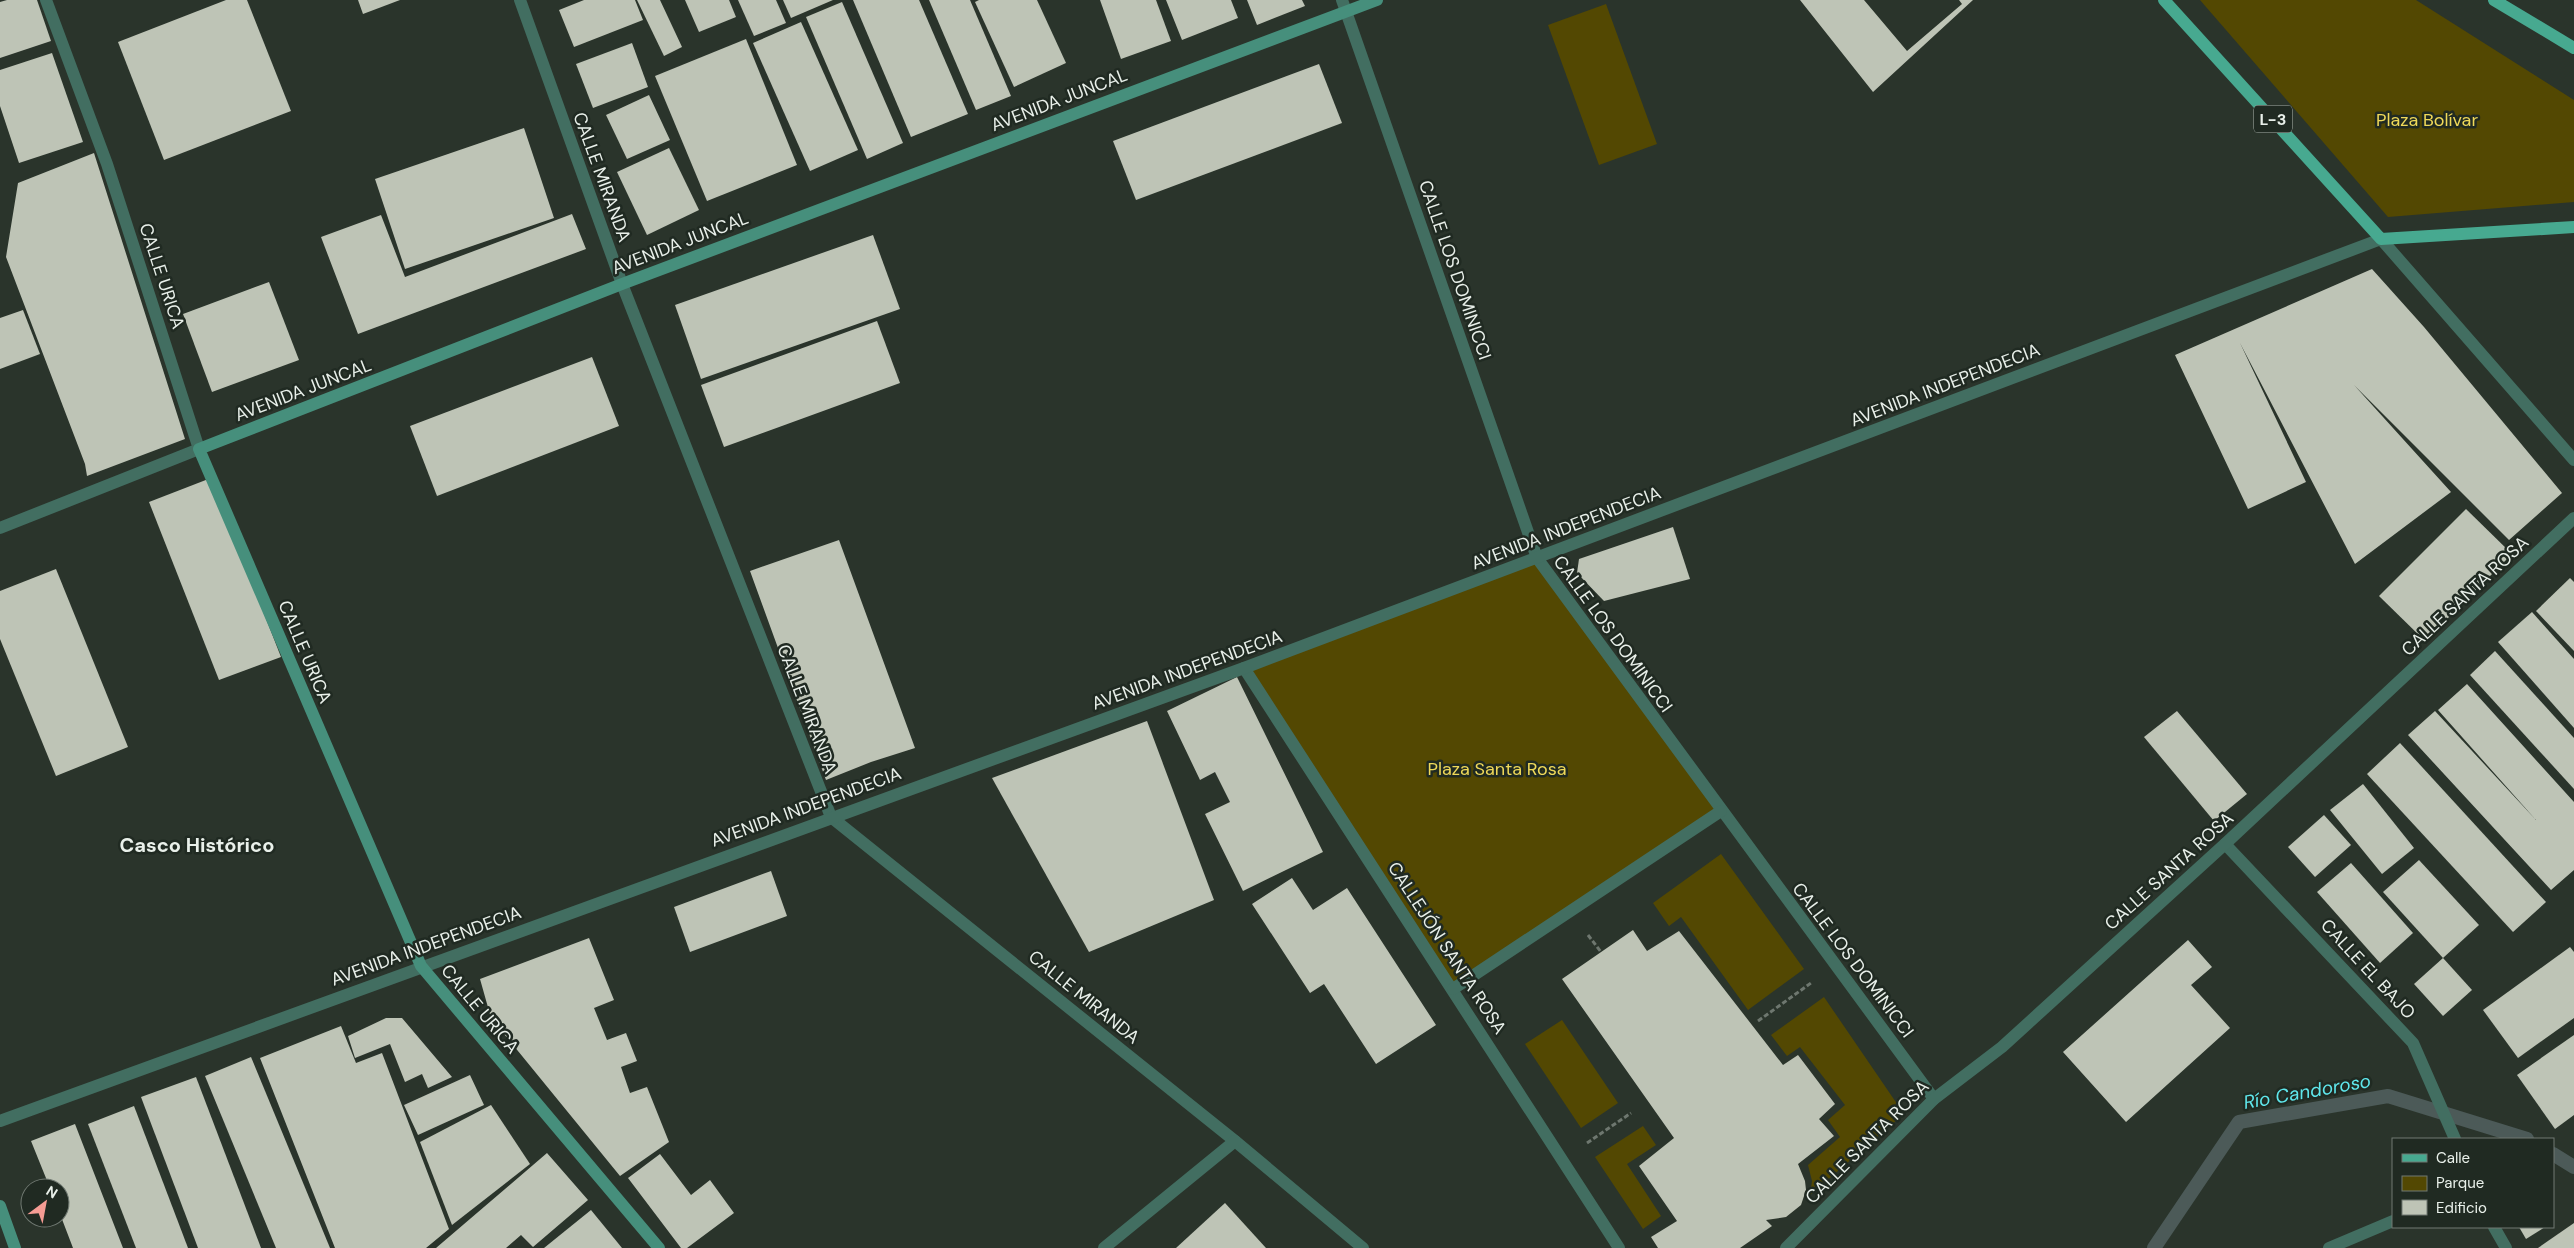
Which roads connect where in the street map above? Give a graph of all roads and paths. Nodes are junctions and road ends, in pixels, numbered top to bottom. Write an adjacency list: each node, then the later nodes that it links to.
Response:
1 (46, 0): 11 (street, CALLE URICA)
2 (520, 0): 10 (street, CALLE MIRANDA)
3 (1377, 0): 6 (main road, AVENIDA JUNCAL)
4 (2164, 0): 9 (main road, L-3)
5 (2494, 0): 7 (main road)
6 (1344, 6): 10 (main road, AVENIDA JUNCAL); 15 (street, CALLE LOS DOMINICCI)
7 (2574, 48)
8 (2574, 227): 9 (main road)
9 (2381, 239): 12 (street); 15 (street, AVENIDA INDEPENDECIA)
10 (622, 284): 11 (main road, AVENIDA JUNCAL); 18 (street, CALLE MIRANDA)
11 (200, 449): 14 (street, AVENIDA JUNCAL); 22 (main road, CALLE URICA)
12 (2574, 460)
13 (2574, 518): 19 (street, CALLE SANTA ROSA)
14 (0, 528)
15 (1537, 558): 16 (street, AVENIDA INDEPENDECIA); 17 (street, CALLE LOS DOMINICCI)
16 (1244, 668): 18 (street, AVENIDA INDEPENDECIA); 24 (street, CALLEJÓN SANTA ROSA)
17 (1721, 811): 24 (street); 26 (street, CALLE LOS DOMINICCI)
18 (831, 817): 22 (street, AVENIDA INDEPENDECIA); 30 (street, CALLE MIRANDA)
19 (2225, 844): 26 (street, CALLE SANTA ROSA); 29 (street, CALLE EL BAJO)
20 (1584, 929): 21 (path)
21 (1601, 952)
22 (421, 966): 28 (street, AVENIDA INDEPENDECIA); 36 (main road, CALLE URICA)
23 (1818, 978): 25 (path)
24 (1453, 989): 39 (street, CALLEJÓN SANTA ROSA)
25 (1758, 1021)
26 (1934, 1099): 40 (street, CALLE SANTA ROSA)
27 (1631, 1112): 31 (path)
28 (0, 1120)
29 (2455, 1138)
30 (1235, 1141): 37 (street); 38 (street, CALLE MIRANDA)
31 (1586, 1144)
32 (0, 1206): 35 (main road)
33 (2392, 1221): 41 (street)
34 (2495, 1228): 42 (street)
35 (15, 1248)
36 (659, 1248)
37 (1104, 1248)
38 (1363, 1248)
39 (1619, 1248)
40 (1786, 1248)
41 (2329, 1248)
42 (2506, 1248)

